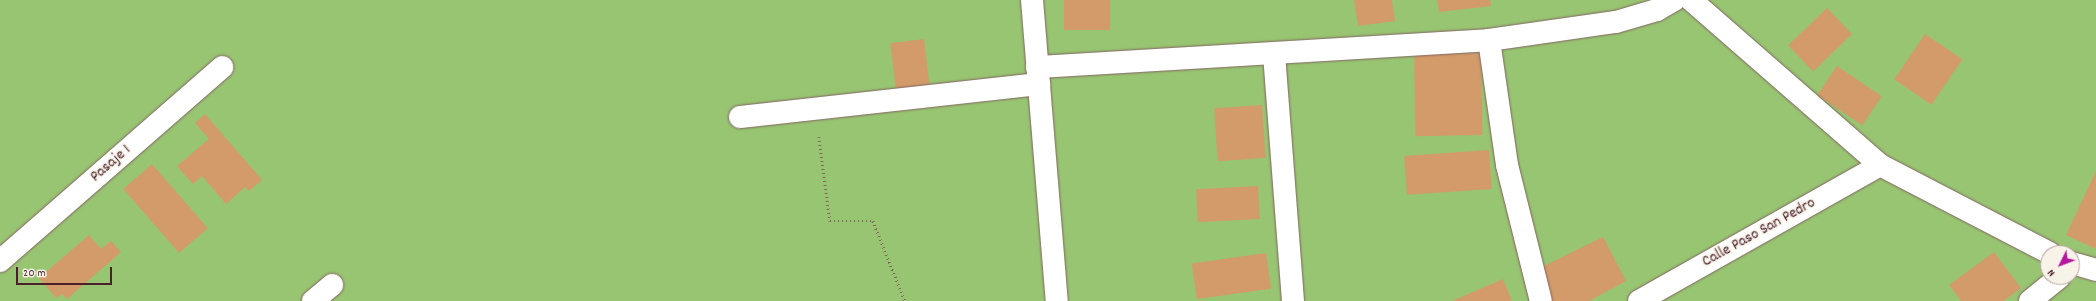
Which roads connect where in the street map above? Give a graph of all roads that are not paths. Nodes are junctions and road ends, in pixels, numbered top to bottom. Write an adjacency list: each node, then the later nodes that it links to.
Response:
1 (1032, 0): 7 (street)
2 (1674, 0): 4 (street)
3 (1691, 0): 9 (street)
4 (1489, 40): 5 (street); 17 (street)
5 (1274, 54): 7 (street); 16 (street)
6 (222, 67): 11 (street, Pasaje 1)
7 (1038, 75): 8 (street); 15 (street)
8 (740, 117)
9 (1880, 165): 10 (street); 18 (street, Calle Paso San Pedro)
10 (2040, 248)
11 (0, 262)
12 (332, 284): 14 (street)
13 (2052, 285): 19 (street)
14 (313, 301)
15 (1057, 301)
16 (1293, 301)
17 (1541, 301)
18 (1639, 301)
19 (2030, 301)

